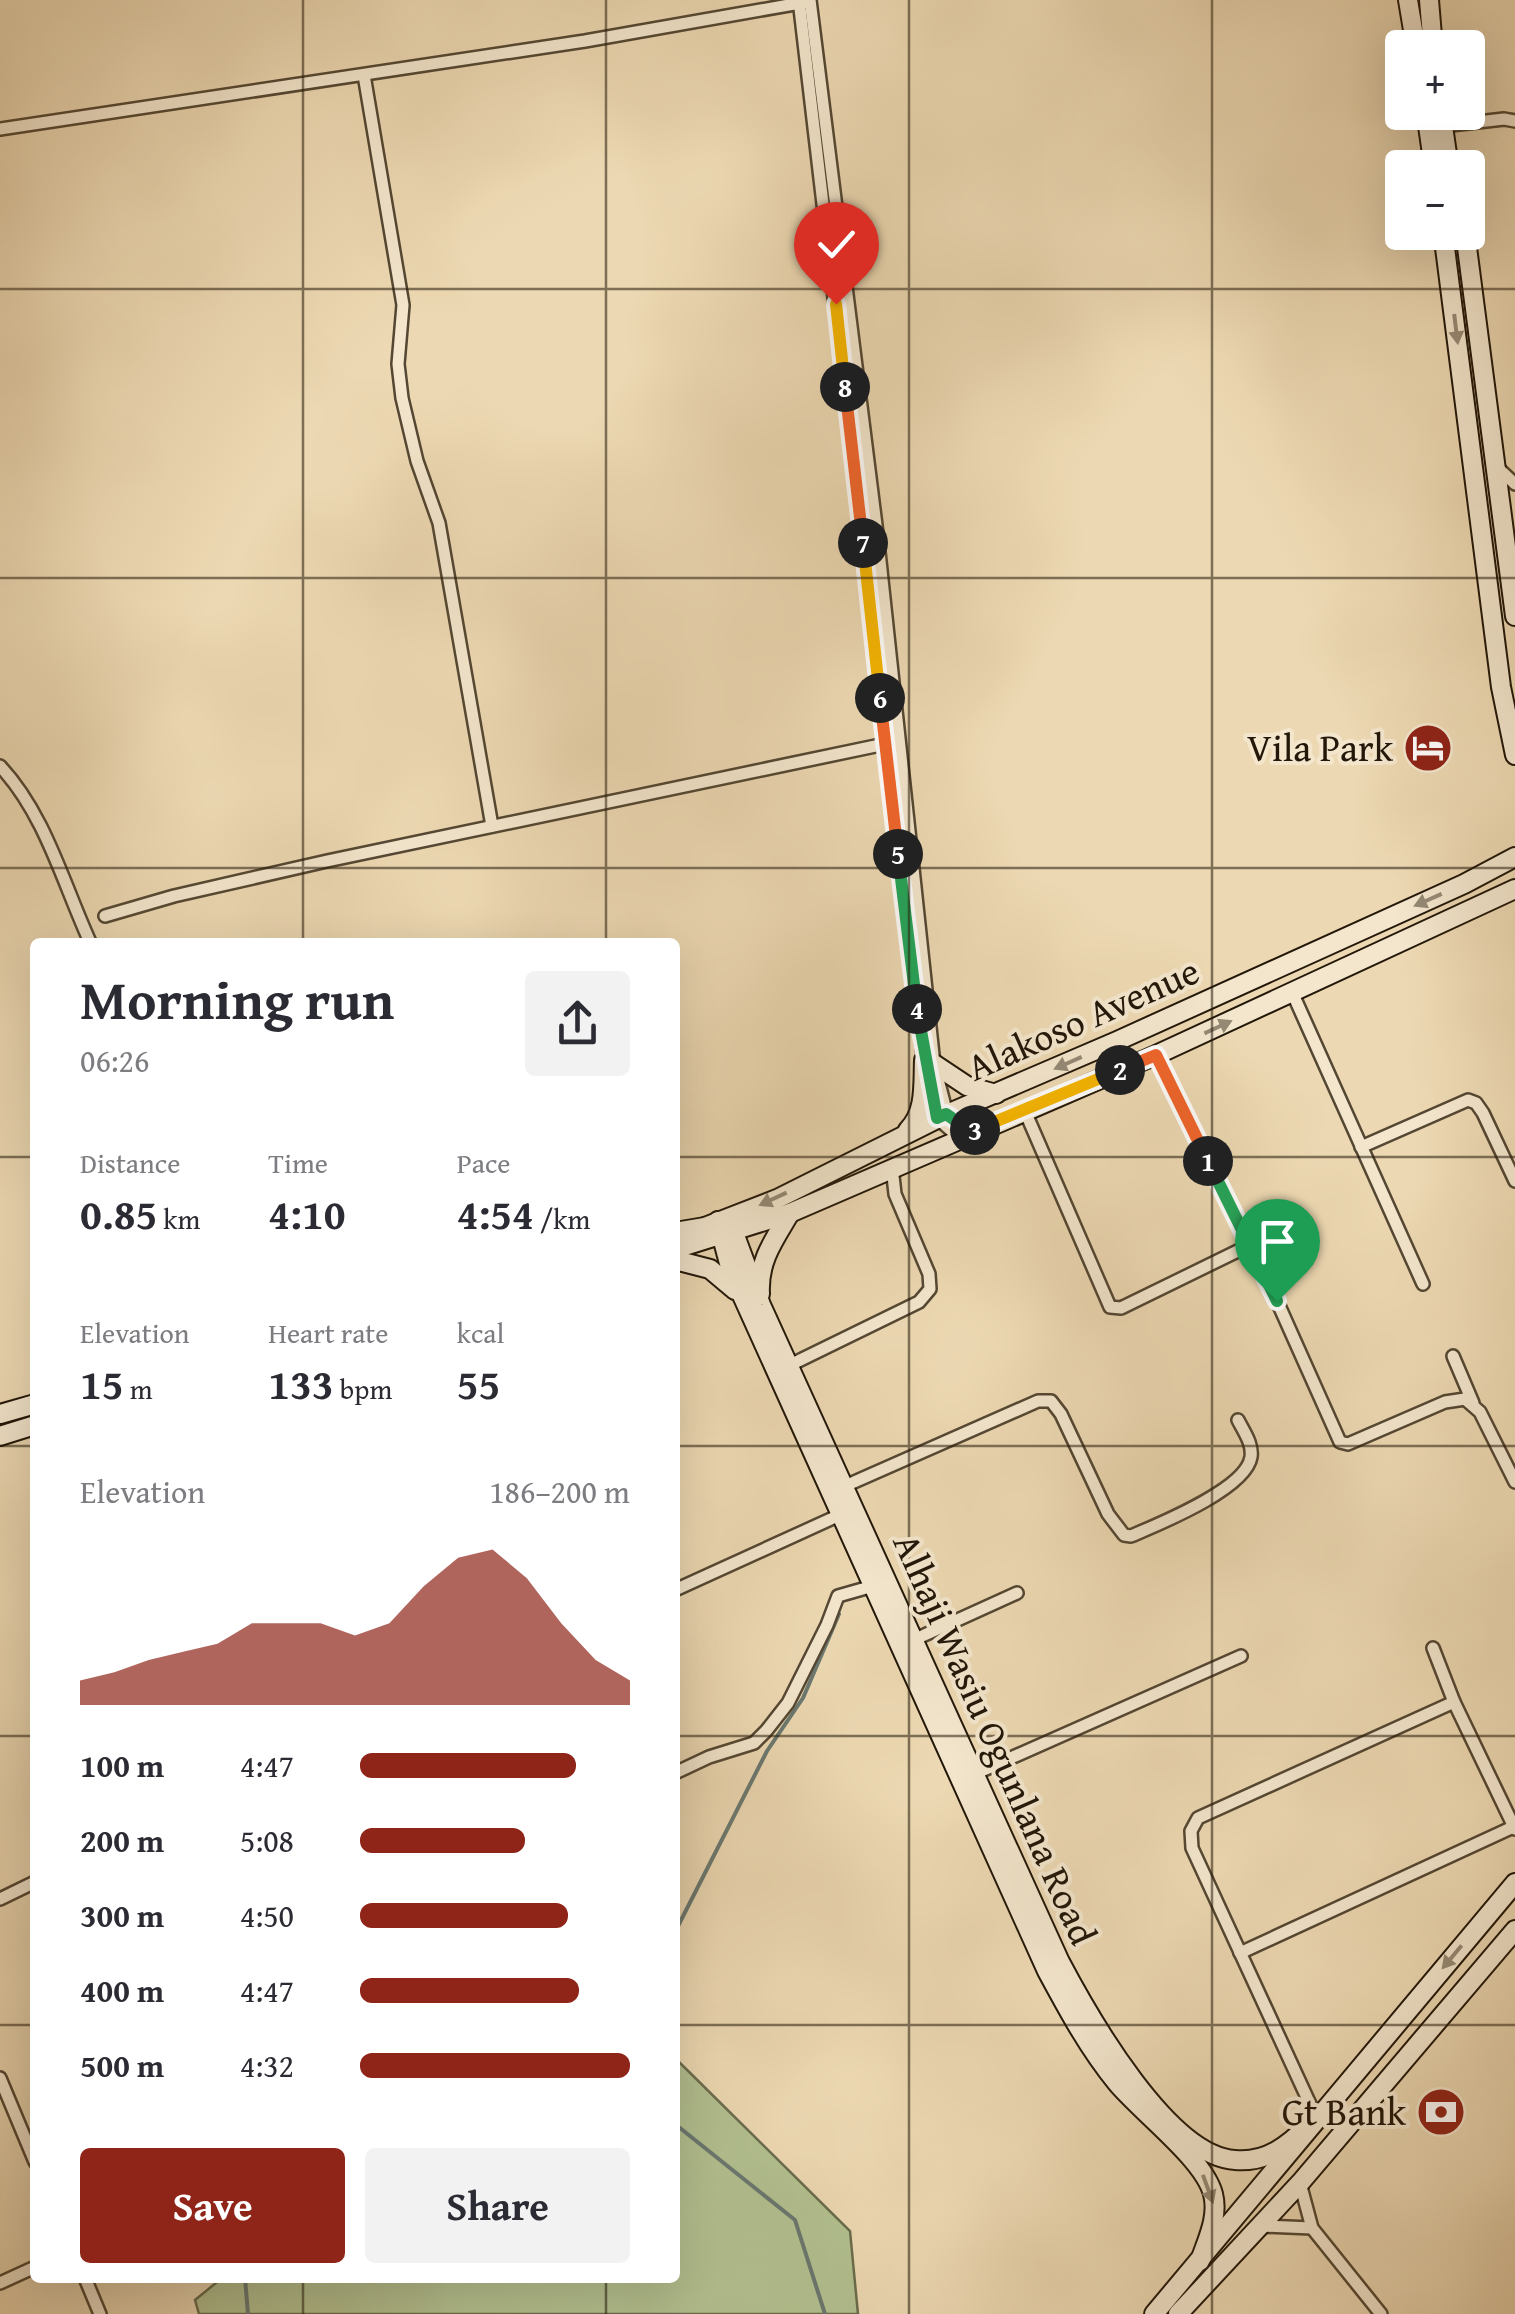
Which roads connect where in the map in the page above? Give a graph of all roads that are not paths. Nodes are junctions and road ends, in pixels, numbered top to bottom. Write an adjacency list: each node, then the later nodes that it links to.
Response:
1 (1408, 0): 5 (street)
2 (1416, 0): 6 (street)
3 (1432, 0): 7 (street)
4 (805, 1): 8 (street); 18 (street); 30 (street)
5 (1413, 30)
6 (1421, 30)
7 (1434, 30)
8 (364, 75): 11 (street); 21 (street)
9 (1485, 118): 10 (street)
10 (1515, 121)
11 (0, 129)
12 (1445, 250): 19 (street, one-way to 19)
13 (1467, 250): 14 (street)
14 (1498, 468): 15 (street); 16 (street)
15 (1515, 484)
16 (1511, 548): 17 (street)
17 (1515, 616)
18 (885, 744): 21 (street); 30 (street)
19 (1515, 755)
20 (0, 766): 27 (street)
21 (492, 826): 26 (street)
22 (1515, 839): 24 (street)
23 (1515, 857): 24 (street, Alakoso Avenue)
24 (1490, 870): 31 (street, Alakoso Avenue, one-way to 31)
25 (1513, 891): 28 (street, Alakoso Avenue)
26 (105, 916)
27 (88, 938)
28 (1292, 992): 29 (street, Alakoso Avenue, one-way to 28); 35 (street)
29 (1156, 1055): 32 (street, Alakoso Avenue); 42 (street)
30 (929, 1062): 31 (street); 33 (street); 36 (street)
31 (997, 1094): 33 (street, Alakoso Avenue)
32 (1024, 1110): 34 (street, Alakoso Avenue); 42 (street)
33 (942, 1116): 34 (street); 36 (street, Alakoso Avenue)
34 (966, 1135): 37 (street, Alakoso Avenue)
35 (1361, 1147): 38 (street); 45 (street)
36 (876, 1151): 40 (street, Alakoso Avenue, one-way to 40)
37 (892, 1167): 39 (street, Alakoso Avenue); 48 (street)
38 (1515, 1181)
39 (790, 1212): 40 (street, Alakoso Avenue); 46 (street)
40 (720, 1230): 41 (street, Alakoso Avenue); 43 (street, Alakoso Avenue); 46 (street, Alhaji Wasiu Ogunlana Road)
41 (680, 1232)
42 (1250, 1245): 49 (street)
43 (680, 1247)
44 (680, 1261): 46 (street)
45 (1423, 1284)
46 (753, 1304): 48 (street, Alhaji Wasiu Ogunlana Road); 57 (street, Alhaji Wasiu Ogunlana Road)
47 (1454, 1356): 49 (street)
48 (788, 1366): 56 (street, Alhaji Wasiu Ogunlana Road)
49 (1473, 1403): 55 (street)
50 (30, 1405): 51 (street)
51 (0, 1414)
52 (1238, 1420): 56 (street)
53 (30, 1427): 54 (street)
54 (0, 1436)
55 (1515, 1482)
56 (845, 1486): 57 (street, Alhaji Wasiu Ogunlana Road)
57 (848, 1511): 58 (street, Alhaji Wasiu Ogunlana Road); 59 (street); 61 (street, Alhaji Wasiu Ogunlana Road)
58 (873, 1586): 61 (street, Alhaji Wasiu Ogunlana Road); 65 (street)
59 (680, 1588)
60 (1017, 1593): 61 (street)
61 (908, 1642): 66 (street, Alhaji Wasiu Ogunlana Road); 80 (street, Alhaji Wasiu Ogunlana Road, one-way to 80)
62 (1433, 1648): 64 (street)
63 (1241, 1656): 66 (street)
64 (1454, 1702): 67 (street); 72 (street)
65 (680, 1772)
66 (976, 1773): 75 (street, Alhaji Wasiu Ogunlana Road)
67 (1514, 1828): 72 (street)
68 (1515, 1882): 75 (street, one-way to 75)
69 (30, 1884): 70 (street)
70 (0, 1898)
71 (1515, 1930): 77 (street)
72 (1240, 1954): 75 (street)
73 (0, 2078): 74 (street)
74 (6, 2109): 76 (street)
75 (1312, 2121): 80 (street)
76 (30, 2153)
77 (1300, 2183): 78 (street); 79 (street)
78 (1261, 2226): 79 (street); 86 (street)
79 (1312, 2228): 87 (street)
80 (1200, 2261): 85 (street)
81 (30, 2270): 82 (street)
82 (0, 2283)
83 (88, 2283): 84 (street)
84 (100, 2314)
85 (1154, 2314)
86 (1178, 2314)
87 (1381, 2314)

